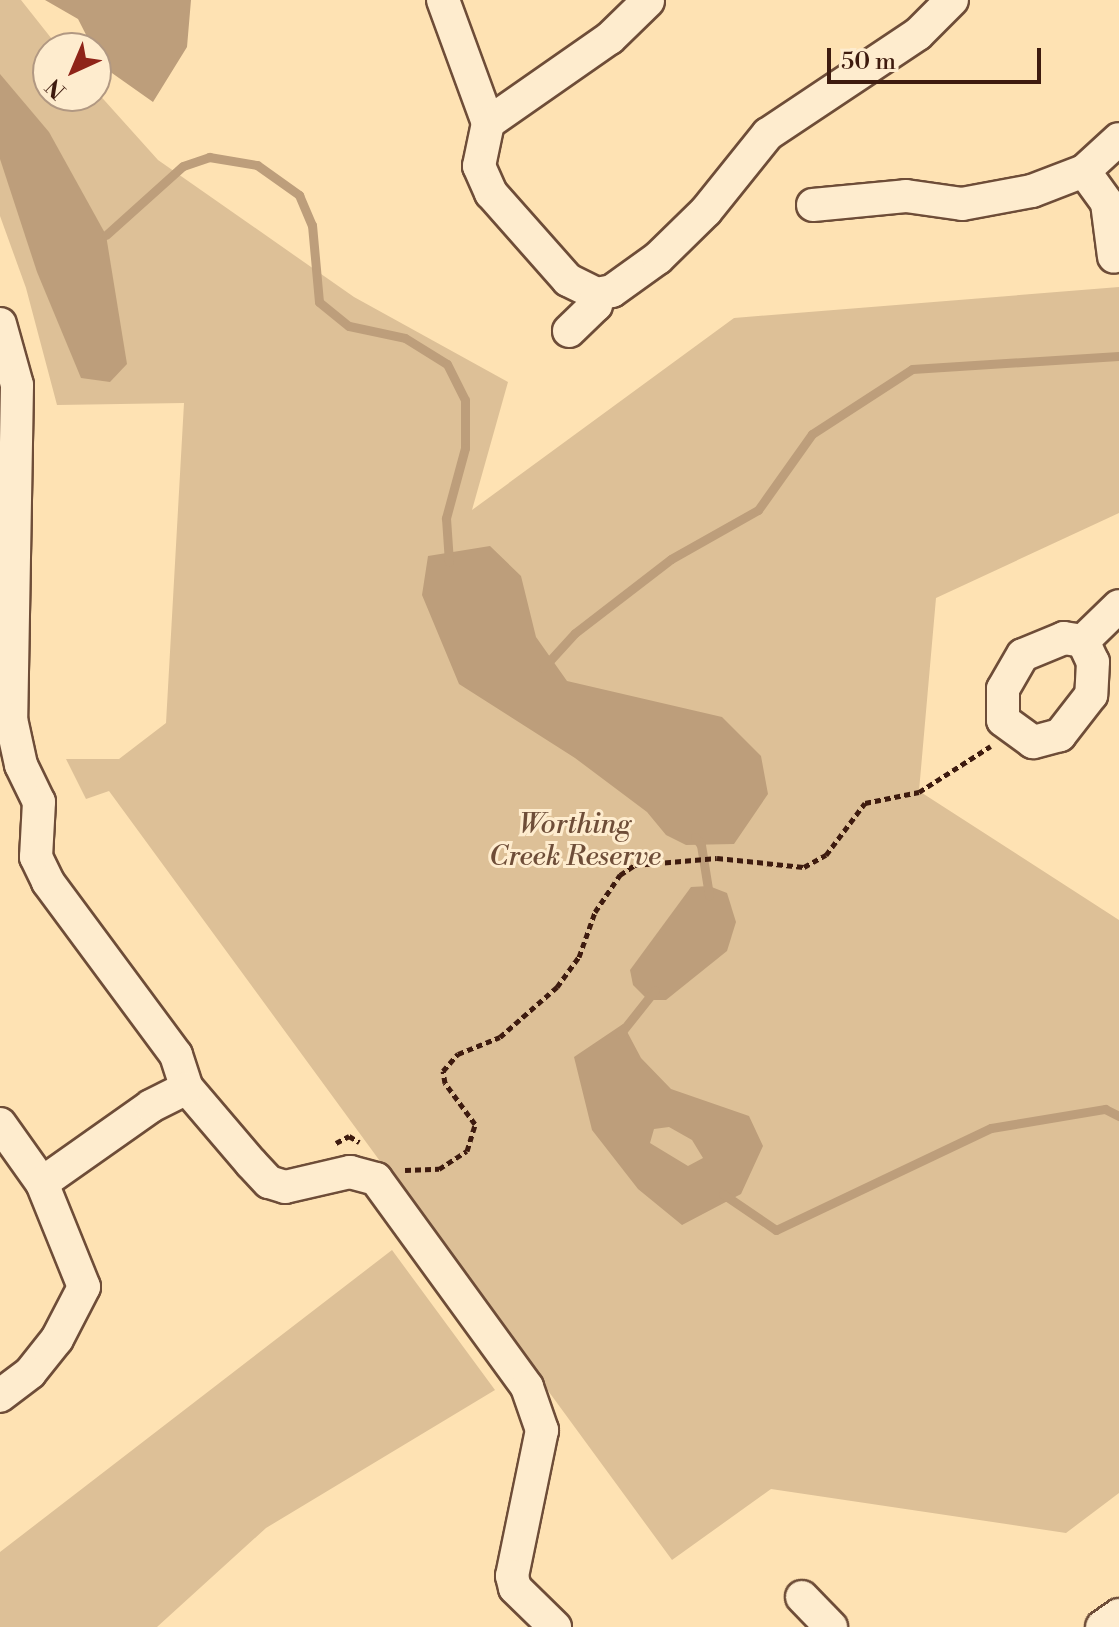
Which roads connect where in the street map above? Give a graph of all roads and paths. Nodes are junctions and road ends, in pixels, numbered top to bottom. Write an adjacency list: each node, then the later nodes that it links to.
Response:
1 (443, 0): 4 (street)
2 (952, 0): 9 (street)
3 (648, 1): 4 (street)
4 (488, 123): 9 (street)
5 (1119, 139): 6 (street)
6 (1084, 171): 7 (street); 8 (street)
7 (813, 205)
8 (1114, 257)
9 (597, 294): 11 (street)
10 (0, 324): 15 (street)
11 (569, 331)
12 (1119, 606): 13 (street)
13 (1083, 641): 14 (street); 14 (street)
14 (1012, 730): 18 (path)
15 (187, 1088): 19 (street); 20 (street)
16 (0, 1124): 20 (street)
17 (371, 1149): 19 (path)
18 (396, 1167)
19 (320, 1181): 24 (street)
20 (42, 1183): 21 (street)
21 (0, 1396)
22 (802, 1597): 25 (street)
23 (1119, 1615): 26 (street)
24 (555, 1627)
25 (831, 1627)
26 (1102, 1627)

